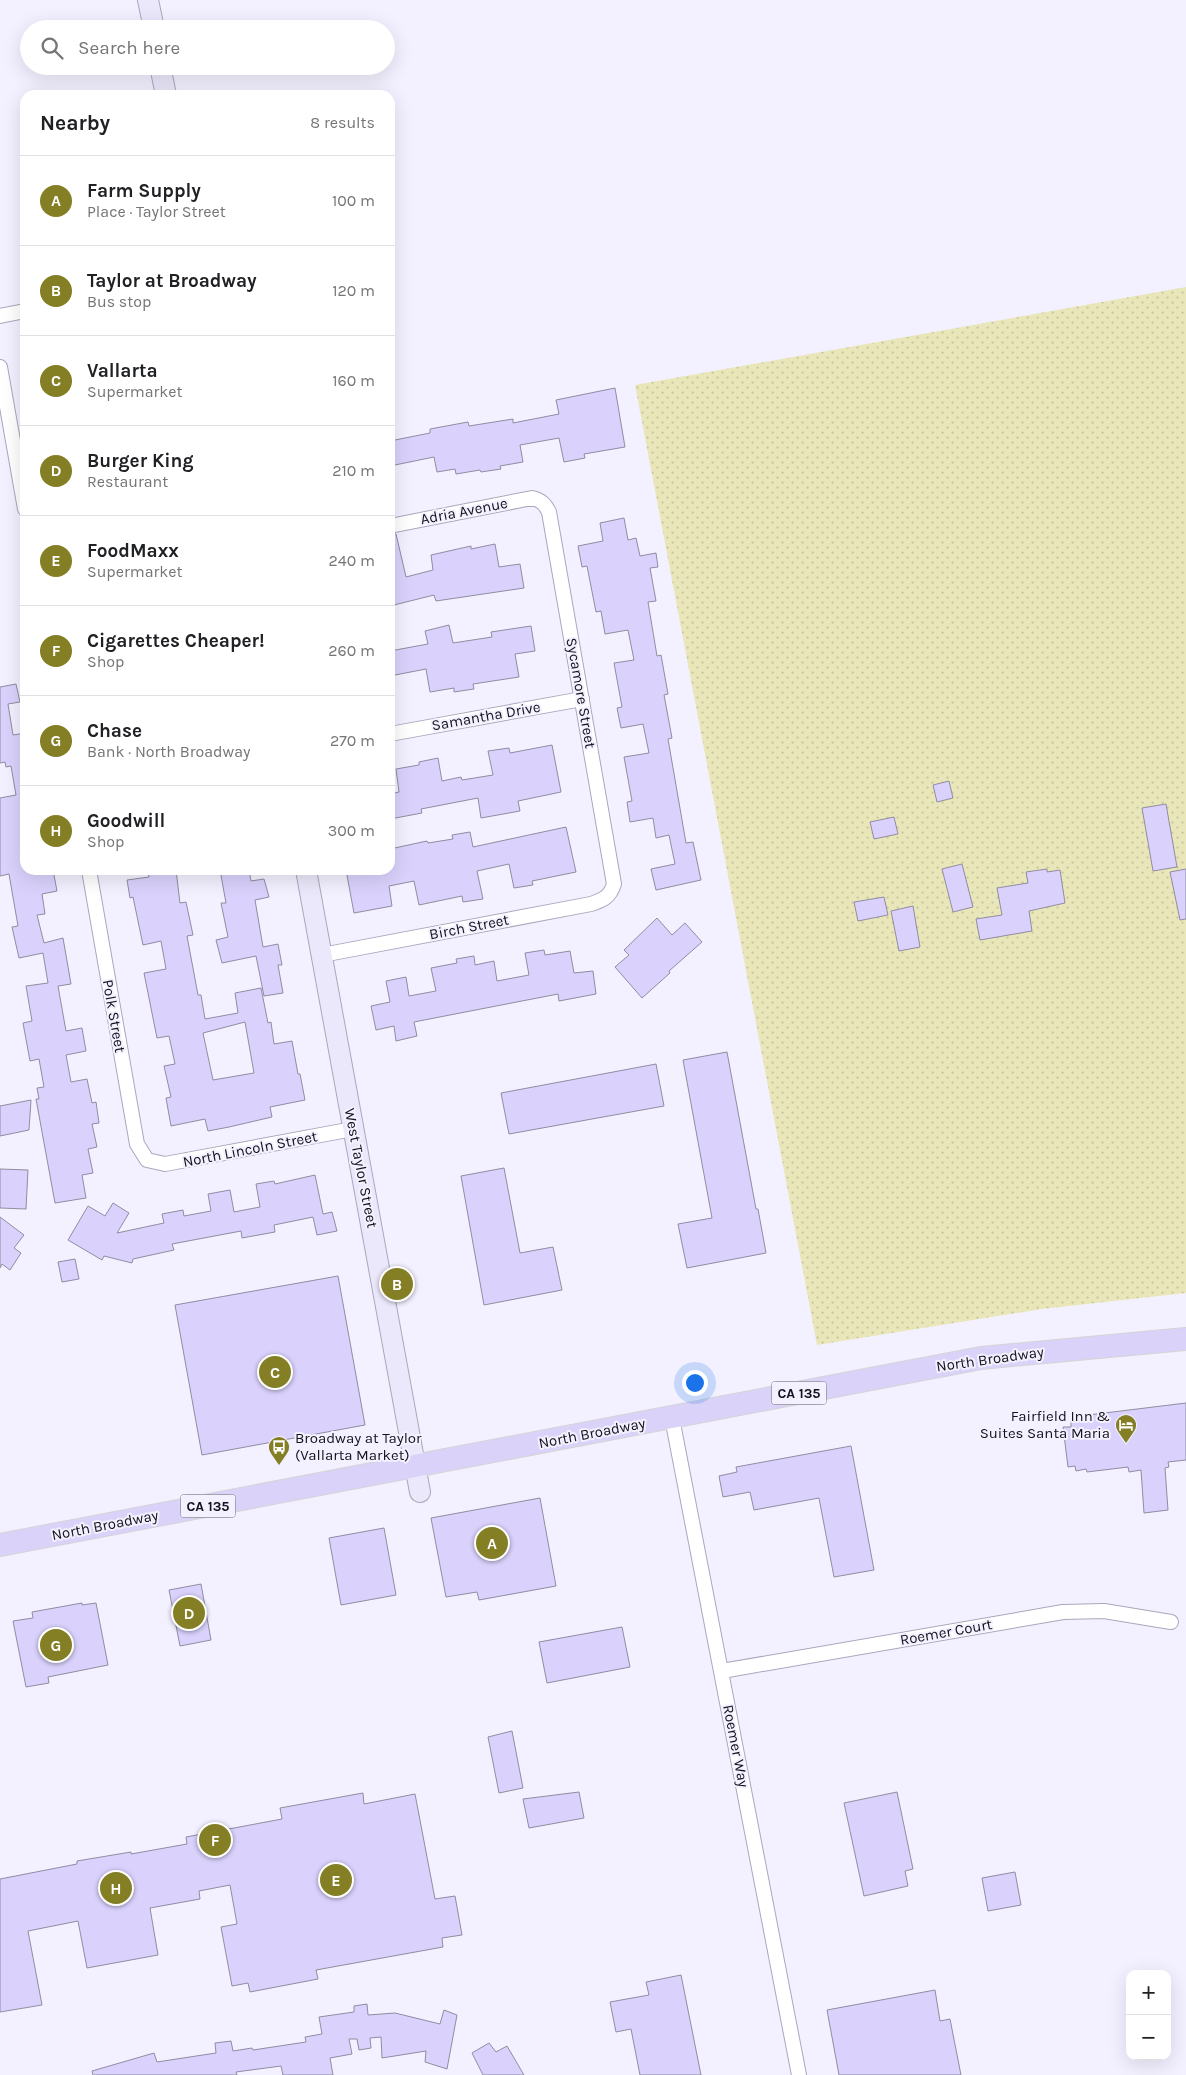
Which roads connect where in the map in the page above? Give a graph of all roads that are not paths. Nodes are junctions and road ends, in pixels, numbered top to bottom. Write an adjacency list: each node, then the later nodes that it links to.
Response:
1 (148, 0): 2 (street)
2 (152, 20)
3 (162, 75): 4 (street)
4 (165, 90)
5 (20, 312): 6 (street)
6 (0, 316)
7 (0, 367): 8 (street)
8 (20, 480)
9 (538, 500): 10 (street, Adria Avenue); 11 (street, Sycamore Street)
10 (395, 525)
11 (582, 699): 12 (street, Samantha Drive); 15 (street, Sycamore Street)
12 (395, 733)
13 (90, 875): 18 (street, Polk Street)
14 (307, 875): 16 (street, West Taylor Street)
15 (612, 892): 16 (street, Birch Street)
16 (322, 955): 17 (street, West Taylor Street)
17 (353, 1129): 18 (street, North Lincoln Street); 21 (street, West Taylor Street)
18 (147, 1160)
19 (1186, 1339): 20 (main road, North Broadway / CA 135)
20 (672, 1418): 21 (main road, North Broadway / CA 135); 25 (street, Roemer Way)
21 (416, 1466): 22 (street, West Taylor Street); 23 (main road, North Broadway / CA 135)
22 (420, 1492)
23 (0, 1544)
24 (1171, 1622): 25 (street, Roemer Court)
25 (722, 1671): 26 (street, Roemer Way)
26 (799, 2075)

